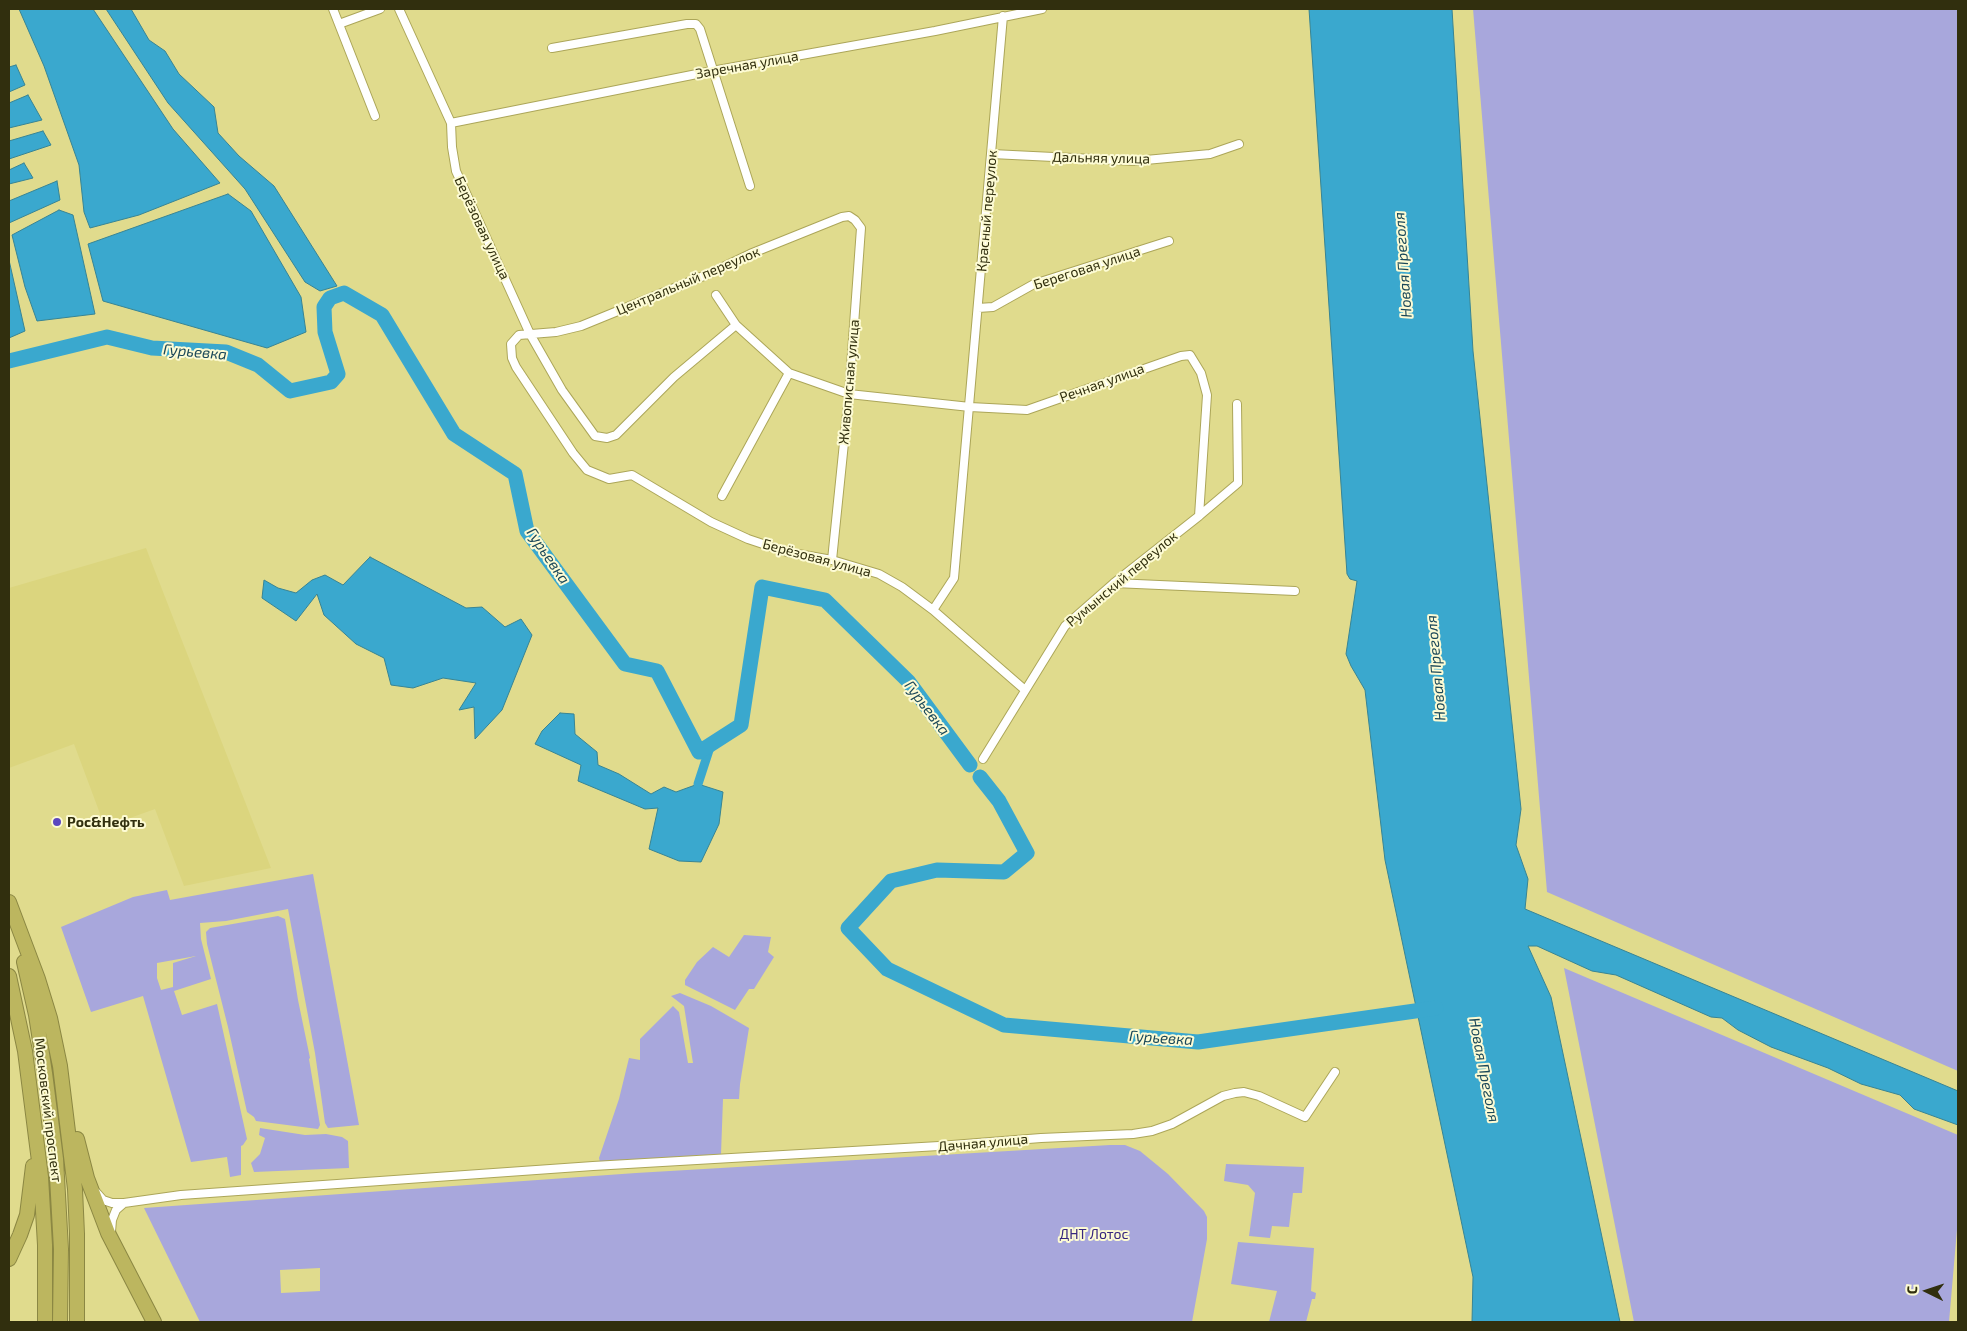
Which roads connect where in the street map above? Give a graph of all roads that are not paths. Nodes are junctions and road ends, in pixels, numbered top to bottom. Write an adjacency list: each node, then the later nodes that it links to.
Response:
1 (333, 9): 6 (street)
2 (380, 9): 6 (street)
3 (399, 9): 10 (street, Берёзовая улица)
4 (1042, 9): 5 (street, Заречная улица)
5 (1003, 16): 8 (street, Заречная улица); 12 (street, Красный переулок)
6 (339, 24): 9 (street)
7 (552, 48): 8 (street)
8 (712, 72): 10 (street, Заречная улица); 13 (street)
9 (375, 116)
10 (451, 123): 19 (street, Берёзовая улица)
11 (1239, 144): 12 (street, Дальняя улица)
12 (992, 154): 17 (street, Красный переулок)
13 (750, 186)
14 (842, 217): 19 (street, Центральный переулок); 21 (street, Живописная улица)
15 (1169, 241): 17 (street, Береговая улица)
16 (716, 295): 18 (street, Центральный переулок)
17 (978, 308): 23 (street, Красный переулок)
18 (736, 326): 19 (street, Берёзовая улица); 20 (street, Центральный переулок)
19 (530, 334): 26 (street, Берёзовая улица)
20 (789, 372): 21 (street, Центральный переулок); 24 (street)
21 (849, 394): 23 (street, Речная улица); 26 (street, Живописная улица)
22 (1236, 404): 25 (street, Румынский переулок)
23 (970, 406): 25 (street, Речная улица); 29 (street, Красный переулок)
24 (722, 496)
25 (1200, 516): 27 (street, Румынский переулок)
26 (832, 560): 29 (street, Берёзовая улица)
27 (1114, 583): 28 (street); 30 (street, Румынский переулок)
28 (1295, 591)
29 (933, 610): 30 (street, Берёзовая улица)
30 (1025, 690): 31 (street, Румынский переулок)
31 (983, 759)
32 (9, 901): 35 (highway); 42 (highway, Московский проспект)
33 (9, 976): 36 (highway, Московский проспект)
34 (1335, 1072): 38 (street, Дачная улица)
35 (65, 1097): 37 (highway); 43 (highway)
36 (34, 1116): 40 (highway); 41 (highway, Московский проспект)
37 (87, 1178): 38 (street); 39 (highway)
38 (124, 1203): 39 (street)
39 (113, 1244): 44 (highway)
40 (9, 1259)
41 (45, 1322)
42 (60, 1322)
43 (77, 1322)
44 (154, 1322)

